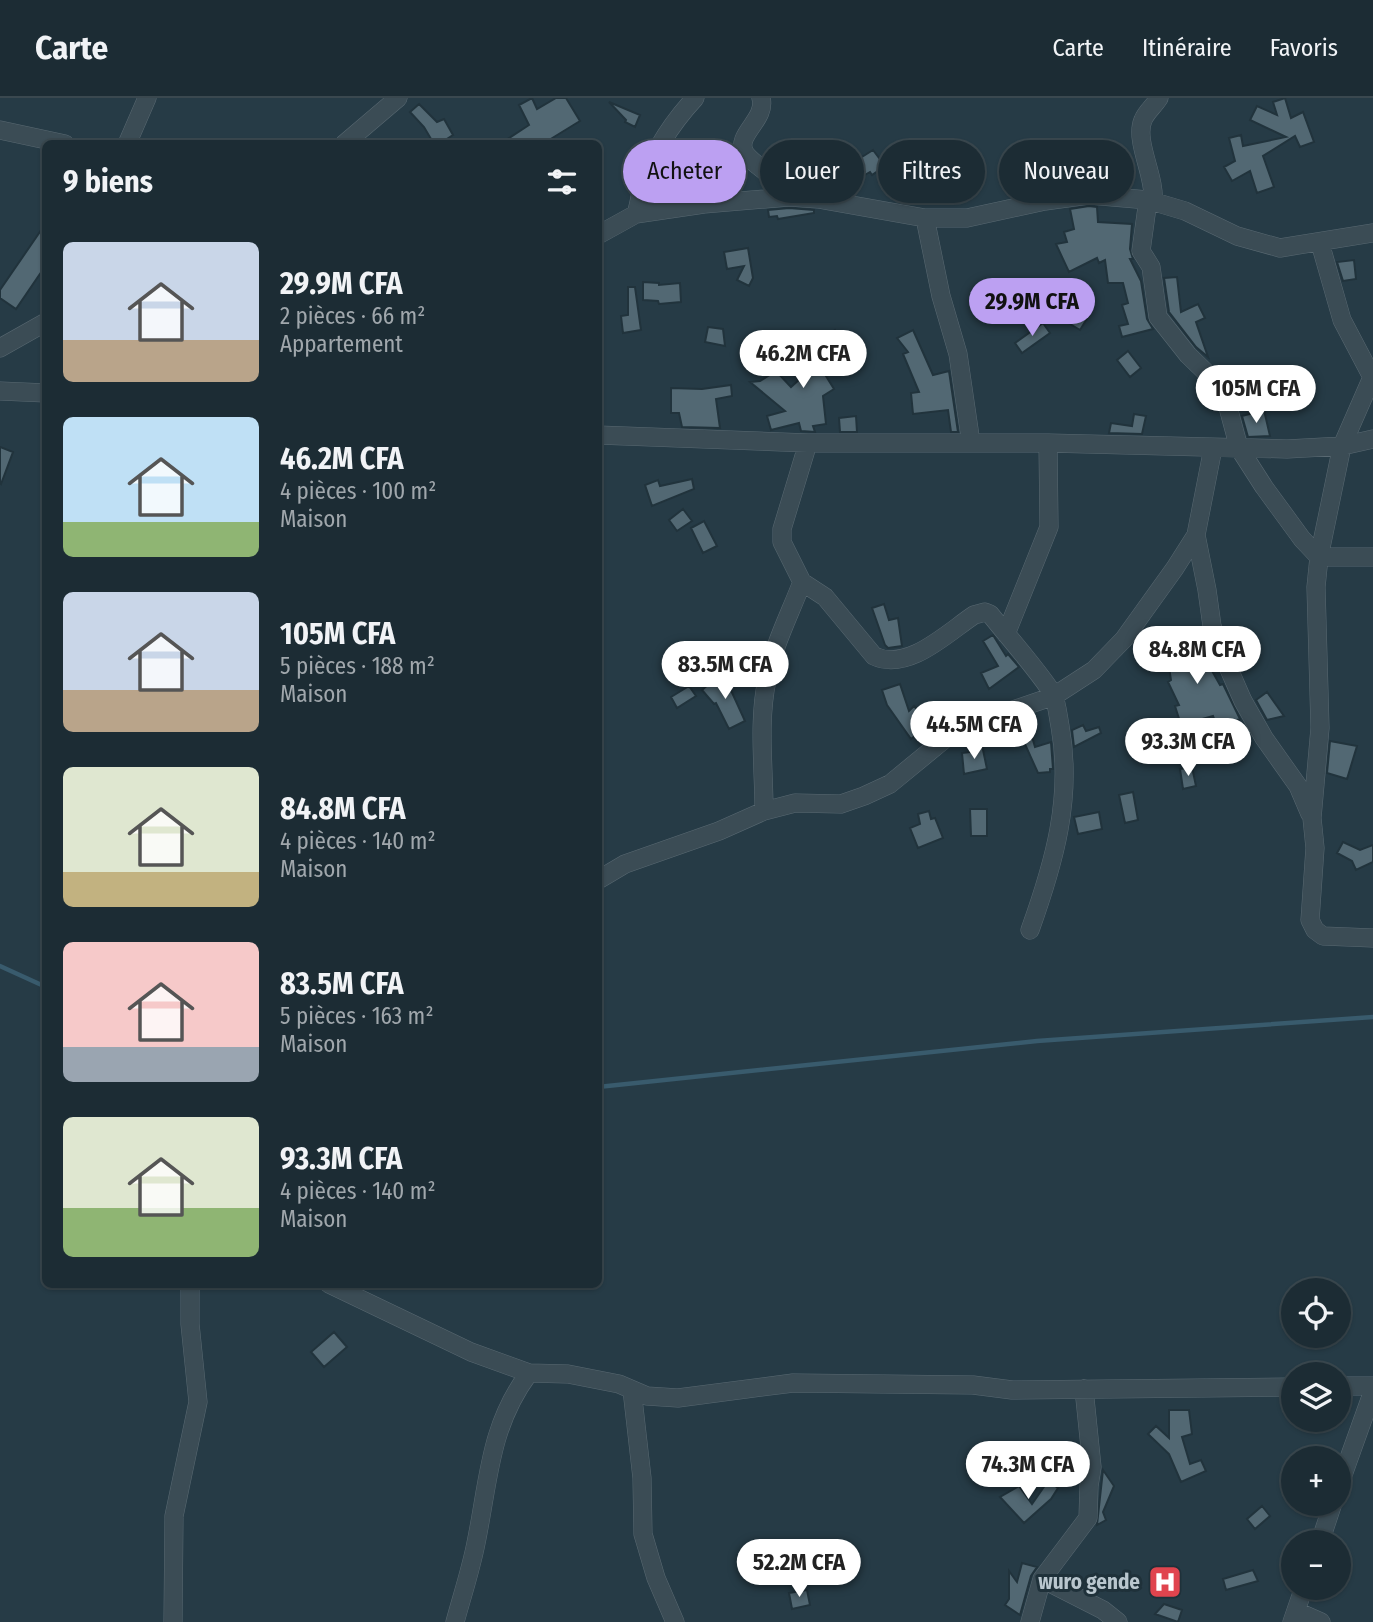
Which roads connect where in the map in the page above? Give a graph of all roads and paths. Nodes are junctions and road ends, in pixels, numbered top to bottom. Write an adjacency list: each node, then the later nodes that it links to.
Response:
1 (147, 98): 8 (street)
2 (398, 98): 9 (street)
3 (695, 98): 14 (street)
4 (761, 98): 10 (street)
5 (1159, 98): 12 (street)
6 (0, 130): 7 (street)
7 (46, 140)
8 (129, 140)
9 (349, 140)
10 (760, 166)
11 (760, 200): 14 (street)
12 (1151, 201): 15 (street); 18 (street); 31 (street)
13 (837, 203): 15 (street)
14 (636, 214): 16 (street)
15 (925, 218): 27 (street)
16 (602, 233)
17 (1373, 233): 18 (street)
18 (1320, 243): 21 (street)
19 (42, 324): 20 (street)
20 (0, 348)
21 (1373, 376): 29 (street)
22 (0, 391): 23 (street)
23 (42, 393)
24 (602, 435): 26 (street)
25 (1373, 439): 29 (street)
26 (808, 443): 27 (street); 35 (street)
27 (971, 443): 28 (street)
28 (1048, 443): 30 (street); 36 (street)
29 (1342, 446): 31 (street); 33 (street)
30 (1213, 448): 31 (street); 32 (street)
31 (1239, 448): 33 (street)
32 (1196, 535): 37 (street); 39 (street)
33 (1319, 557): 34 (street); 39 (street)
34 (1373, 557)
35 (802, 582): 36 (street); 38 (street)
36 (1006, 634): 37 (street)
37 (1054, 696): 38 (street); 41 (street)
38 (764, 811): 40 (street)
39 (1312, 818): 42 (street)
40 (602, 878)
41 (1030, 930)
42 (1371, 935)
43 (190, 1288): 56 (street)
44 (337, 1288): 45 (street)
45 (529, 1373): 50 (street); 57 (street)
46 (1351, 1386): 47 (street)
47 (1373, 1386)
48 (1281, 1387): 49 (street)
49 (1084, 1389): 50 (street); 54 (street)
50 (632, 1390): 58 (street)
51 (1373, 1391): 52 (street)
52 (1369, 1415): 53 (street)
53 (1351, 1458)
54 (1042, 1578): 59 (street); 60 (street)
55 (1294, 1616): 61 (street)
56 (173, 1622)
57 (455, 1622)
58 (675, 1622)
59 (1030, 1622)
60 (1118, 1622)
61 (1321, 1622)

